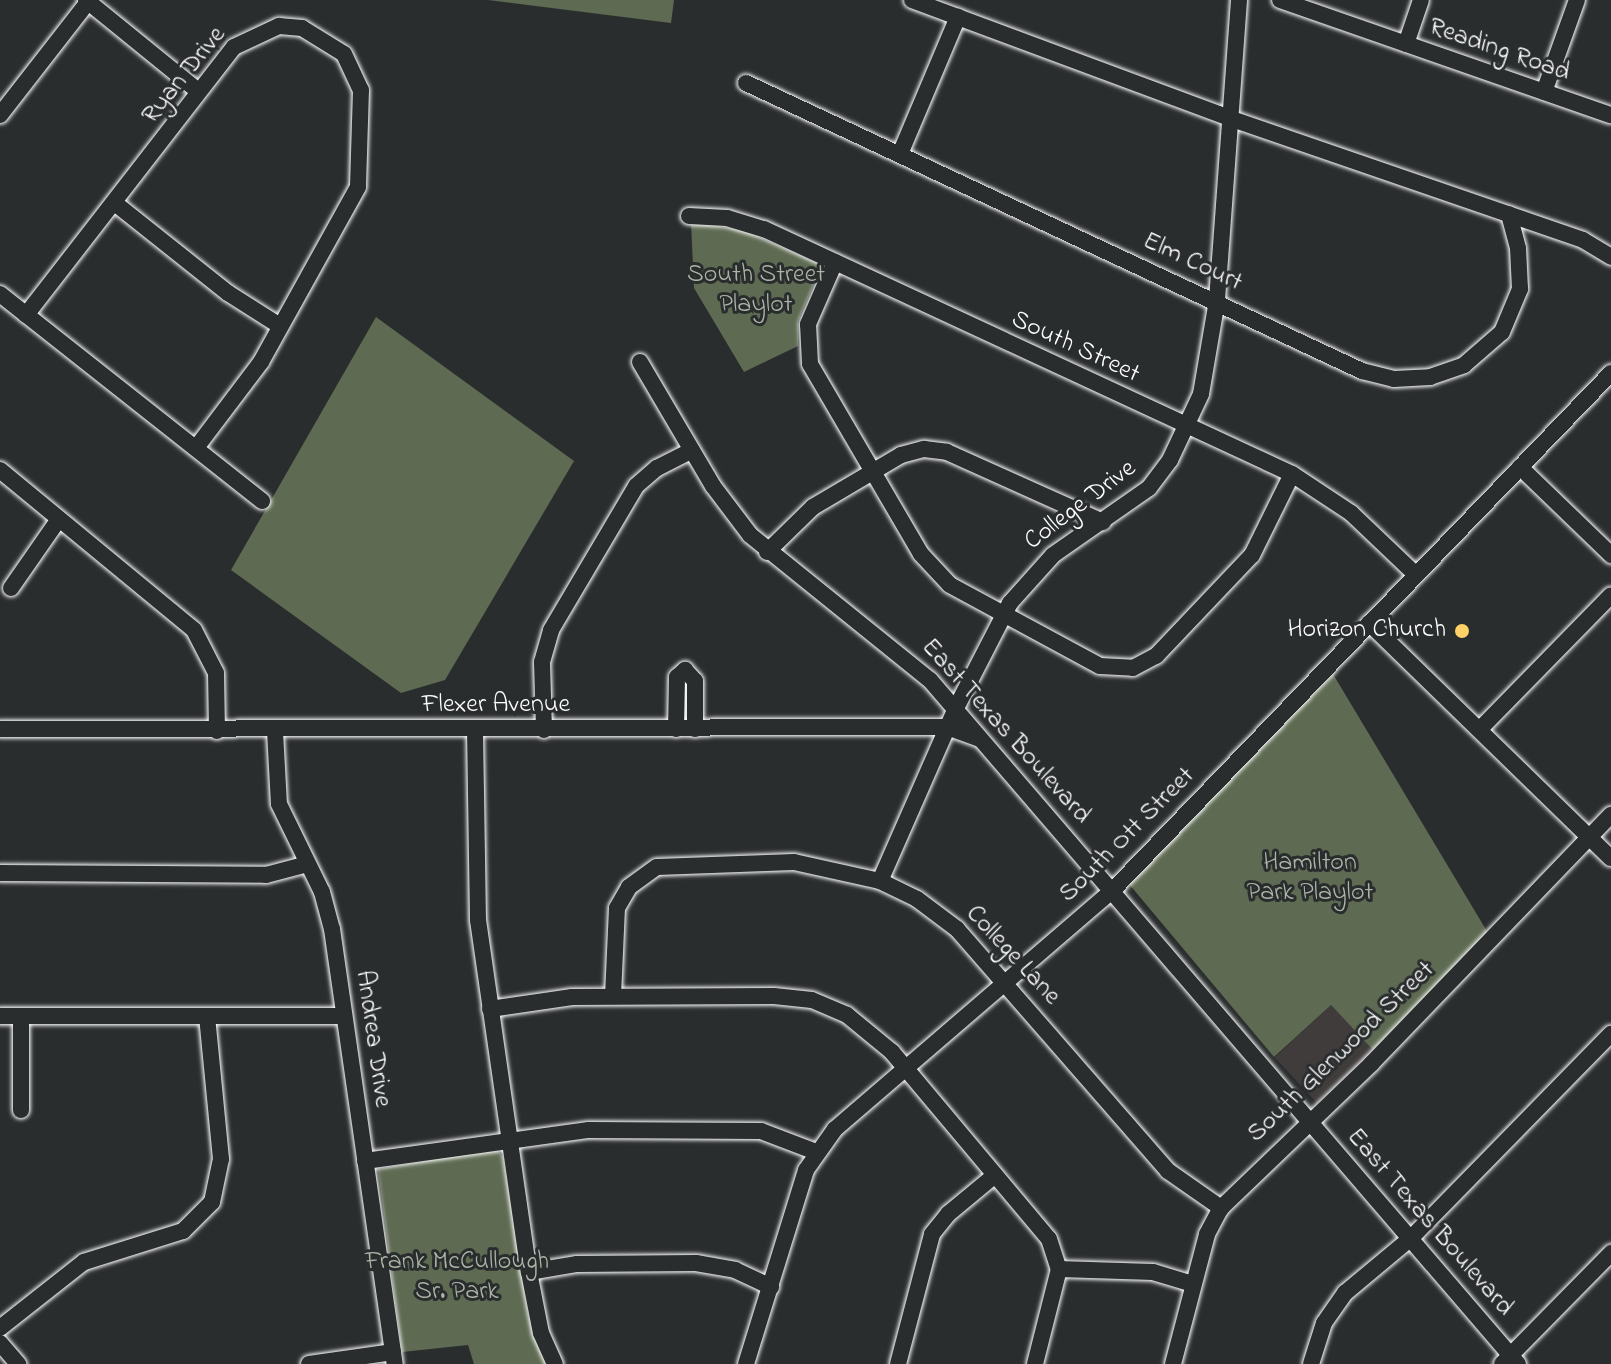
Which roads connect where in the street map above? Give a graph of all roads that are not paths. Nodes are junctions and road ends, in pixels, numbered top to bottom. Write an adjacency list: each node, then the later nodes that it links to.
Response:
1 (912, 0): 7 (street)
2 (1239, 0): 14 (street, College Drive)
3 (1280, 0): 8 (street, Reading Road)
4 (1421, 0): 8 (street)
5 (1577, 0): 11 (street)
6 (87, 1): 10 (street); 12 (street)
7 (958, 17): 14 (street); 15 (street)
8 (1406, 44): 11 (street, Reading Road)
9 (746, 83): 15 (street, Elm Court)
10 (198, 91): 16 (street, Ryan Drive); 24 (street, Ryan Drive)
11 (1544, 92): 13 (street, Reading Road)
12 (0, 115)
13 (1611, 115)
14 (1229, 118): 17 (street); 22 (street, College Drive)
15 (900, 154): 22 (street, Elm Court)
16 (116, 204): 23 (street, Ryan Drive); 24 (street)
17 (1509, 214): 19 (street); 22 (street, Elm Court)
18 (689, 216): 20 (street, South Street)
19 (1611, 257)
20 (835, 262): 27 (street, South Street); 32 (street)
21 (0, 294): 23 (street)
22 (1217, 300): 27 (street, College Drive)
23 (26, 315): 28 (street)
24 (280, 326): 28 (street, Ryan Drive)
25 (640, 362): 29 (street, East Texas Boulevard)
26 (1611, 373): 30 (street, South Ott Street)
27 (1186, 426): 33 (street, South Street); 36 (street, College Drive)
28 (196, 448): 34 (street)
29 (692, 450): 37 (street, East Texas Boulevard); 51 (street)
30 (1520, 467): 38 (street); 39 (street, South Ott Street)
31 (0, 470): 35 (street)
32 (872, 472): 36 (street); 37 (street); 42 (street)
33 (1292, 474): 39 (street, South Street); 42 (street)
34 (262, 501)
35 (59, 519): 40 (street); 52 (street)
36 (1103, 522): 42 (street, College Drive)
37 (767, 552): 44 (street, East Texas Boulevard)
38 (1611, 555)
39 (1416, 575): 43 (street, South Ott Street)
40 (11, 588)
41 (1611, 595): 49 (street)
42 (1003, 615): 44 (street, College Drive)
43 (1369, 623): 49 (street); 61 (street, South Ott Street)
44 (956, 708): 45 (street, College Drive); 54 (street, East Texas Boulevard)
45 (947, 727): 48 (street, Flexer Avenue); 54 (street, Flexer Avenue); 60 (street, College Drive)
46 (0, 729): 52 (street, Flexer Avenue)
47 (676, 729): 48 (street, Flexer Avenue); 48 (street); 51 (street, Flexer Avenue)
48 (695, 729)
49 (1480, 729): 56 (street)
50 (475, 730): 51 (street, Flexer Avenue); 53 (street, Flexer Avenue); 64 (street)
51 (544, 730)
52 (217, 731): 53 (street, Flexer Avenue)
53 (275, 731): 58 (street, Andrea Drive)
54 (988, 744): 61 (street, East Texas Boulevard)
55 (1611, 815): 56 (street, South Glenwood Street)
56 (1590, 837): 57 (street); 72 (street, South Glenwood Street)
57 (1611, 858)
58 (308, 864): 59 (street); 67 (street, Andrea Drive)
59 (0, 873)
60 (880, 881): 62 (street, College Lane); 63 (street, College Lane)
61 (1113, 890): 62 (street, South Ott Street); 72 (street, East Texas Boulevard)
62 (1006, 980): 70 (street, South Ott Street); 77 (street, College Lane)
63 (613, 996): 64 (street); 70 (street)
64 (490, 1009): 73 (street)
65 (0, 1016): 66 (street)
66 (21, 1016): 68 (street); 71 (street)
67 (344, 1016): 68 (street); 75 (street, Andrea Drive)
68 (207, 1017): 84 (street)
69 (1611, 1034): 78 (street)
70 (905, 1067): 74 (street, South Ott Street); 76 (street)
71 (21, 1110)
72 (1312, 1123): 77 (street, South Glenwood Street); 78 (street, East Texas Boulevard)
73 (509, 1140): 74 (street); 75 (street); 81 (street)
74 (816, 1152): 83 (street, South Ott Street)
75 (365, 1161): 86 (street, Andrea Drive)
76 (995, 1175): 80 (street); 92 (street)
77 (1221, 1208): 82 (street, South Glenwood Street)
78 (1411, 1238): 87 (street, East Texas Boulevard); 95 (street)
79 (1611, 1253): 87 (street)
80 (1059, 1269): 82 (street); 93 (street)
81 (529, 1272): 83 (street); 90 (street)
82 (1193, 1284): 94 (street, South Glenwood Street)
83 (771, 1287): 91 (street, South Ott Street)
84 (0, 1328)
85 (0, 1343): 88 (street)
86 (394, 1358): 89 (street)
87 (1511, 1361)
88 (18, 1364)
89 (309, 1364)
90 (555, 1364)
91 (746, 1364)
92 (898, 1364)
93 (1035, 1364)
94 (1173, 1364)
95 (1311, 1364)

